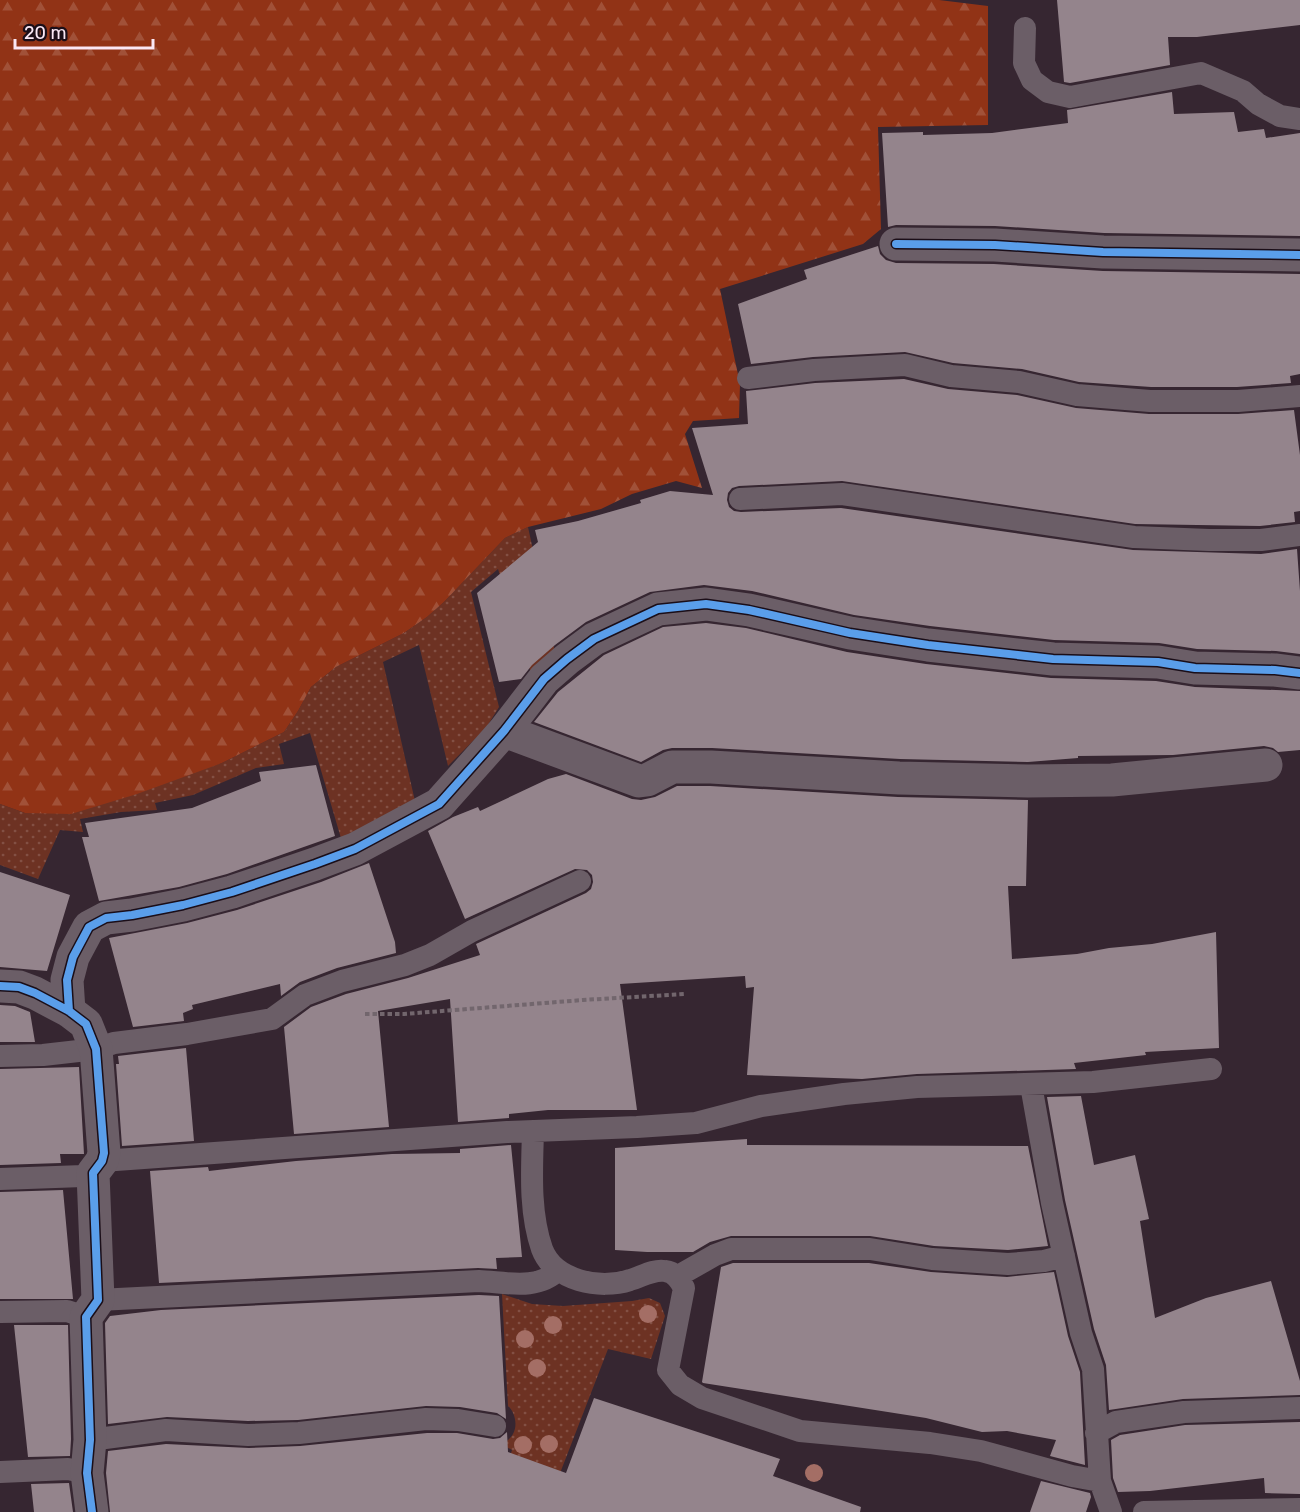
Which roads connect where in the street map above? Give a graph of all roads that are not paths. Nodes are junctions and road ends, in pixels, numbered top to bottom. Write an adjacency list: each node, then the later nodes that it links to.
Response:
1 (1024, 28): 2 (lane)
2 (1300, 119)
3 (897, 244): 4 (street)
4 (1300, 255)
5 (748, 378): 6 (lane)
6 (1300, 396)
7 (740, 499): 8 (lane)
8 (1300, 535)
9 (1300, 673): 10 (street)
10 (504, 731): 11 (street); 14 (street)
11 (1266, 765)
12 (580, 881): 15 (lane)
13 (0, 986): 14 (street)
14 (69, 1011): 15 (street)
15 (96, 1049): 16 (lane); 20 (street)
16 (0, 1056)
17 (1211, 1068): 18 (lane)
18 (1031, 1085): 19 (lane); 22 (lane)
19 (533, 1131): 20 (lane); 23 (lane)
20 (98, 1167): 21 (lane); 25 (street)
21 (0, 1179)
22 (1064, 1256): 24 (lane); 29 (lane)
23 (558, 1270): 24 (lane); 25 (lane)
24 (678, 1276): 33 (lane)
25 (92, 1309): 26 (lane); 30 (street)
26 (0, 1312)
27 (1300, 1408): 29 (lane)
28 (495, 1426): 30 (lane)
29 (1096, 1433): 33 (lane)
30 (90, 1440): 32 (street)
31 (0, 1472): 32 (lane)
32 (87, 1473): 35 (street)
33 (1100, 1481): 36 (lane)
34 (1300, 1509): 37 (lane)
35 (92, 1512)
36 (1111, 1512)
37 (1143, 1512)

